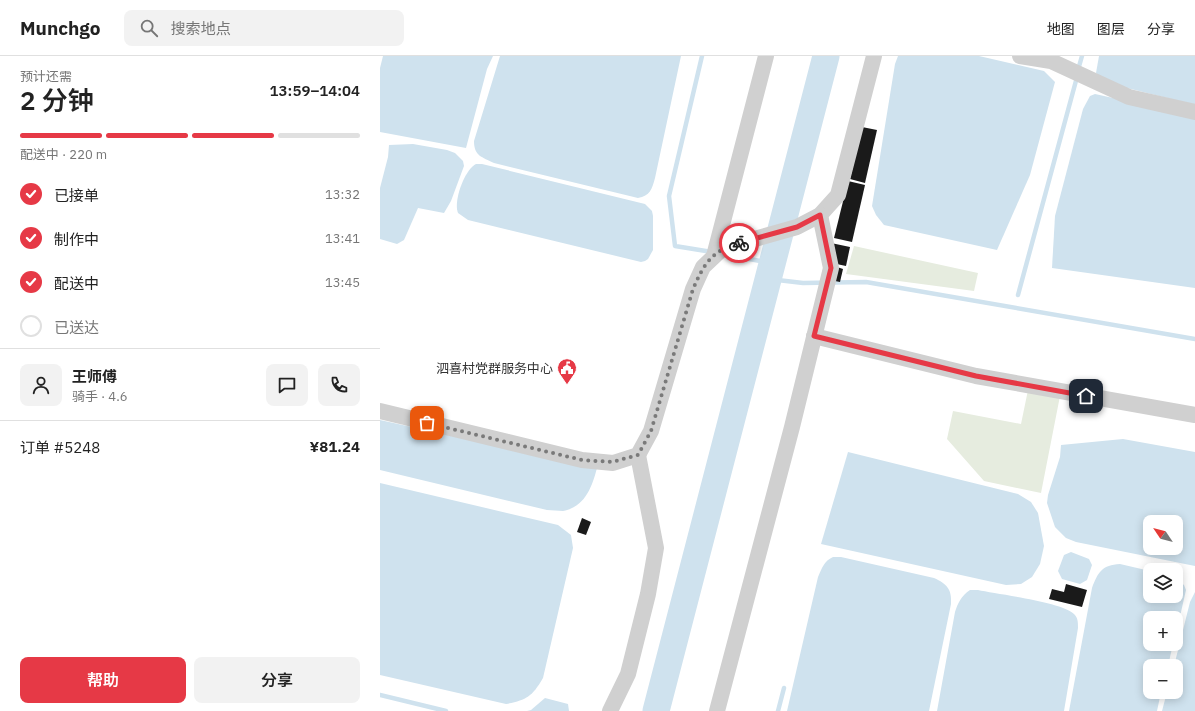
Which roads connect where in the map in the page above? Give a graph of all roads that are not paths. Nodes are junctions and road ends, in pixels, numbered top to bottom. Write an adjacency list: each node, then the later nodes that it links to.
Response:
1 (766, 56): 6 (street)
2 (874, 56): 5 (street)
3 (1020, 56): 4 (street)
4 (1195, 112)
5 (820, 215): 6 (street); 7 (street)
6 (714, 256): 10 (street)
7 (814, 336): 9 (street); 12 (street)
8 (380, 412): 10 (street)
9 (1195, 415)
10 (638, 455): 11 (street)
11 (610, 711)
12 (717, 711)

